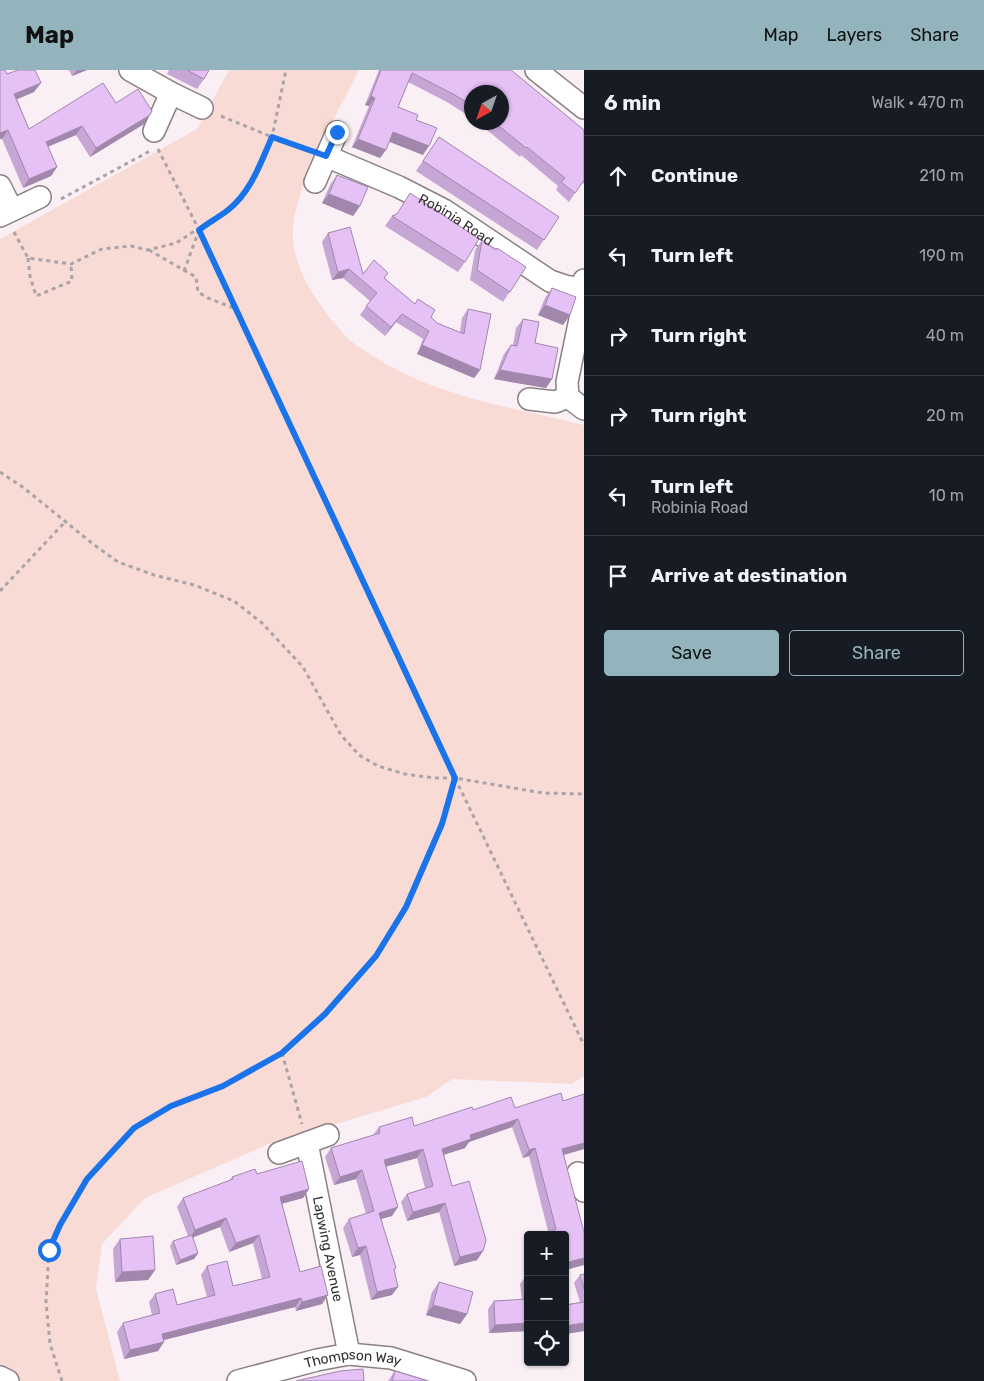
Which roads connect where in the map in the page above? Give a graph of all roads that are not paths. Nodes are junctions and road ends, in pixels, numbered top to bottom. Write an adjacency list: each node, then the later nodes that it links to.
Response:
1 (130, 70): 3 (street)
2 (536, 70): 5 (street)
3 (171, 93): 4 (street); 6 (street)
4 (202, 108)
5 (584, 108)
6 (154, 131)
7 (337, 132): 8 (street)
8 (326, 156): 9 (street); 13 (street, Robinia Road)
9 (315, 182)
10 (0, 186): 12 (street)
11 (47, 200): 12 (street)
12 (5, 214)
13 (583, 284): 15 (street)
14 (528, 400): 15 (street)
15 (576, 403)
16 (328, 1134): 17 (street)
17 (307, 1142): 18 (street); 19 (street, Lapwing Avenue)
18 (279, 1153)
19 (349, 1354): 21 (street, Thompson Way); 23 (street, Thompson Way)
20 (0, 1377): 22 (street)
21 (443, 1378): 24 (street, Thompson Way)
22 (8, 1381)
23 (238, 1381)
24 (465, 1381)

